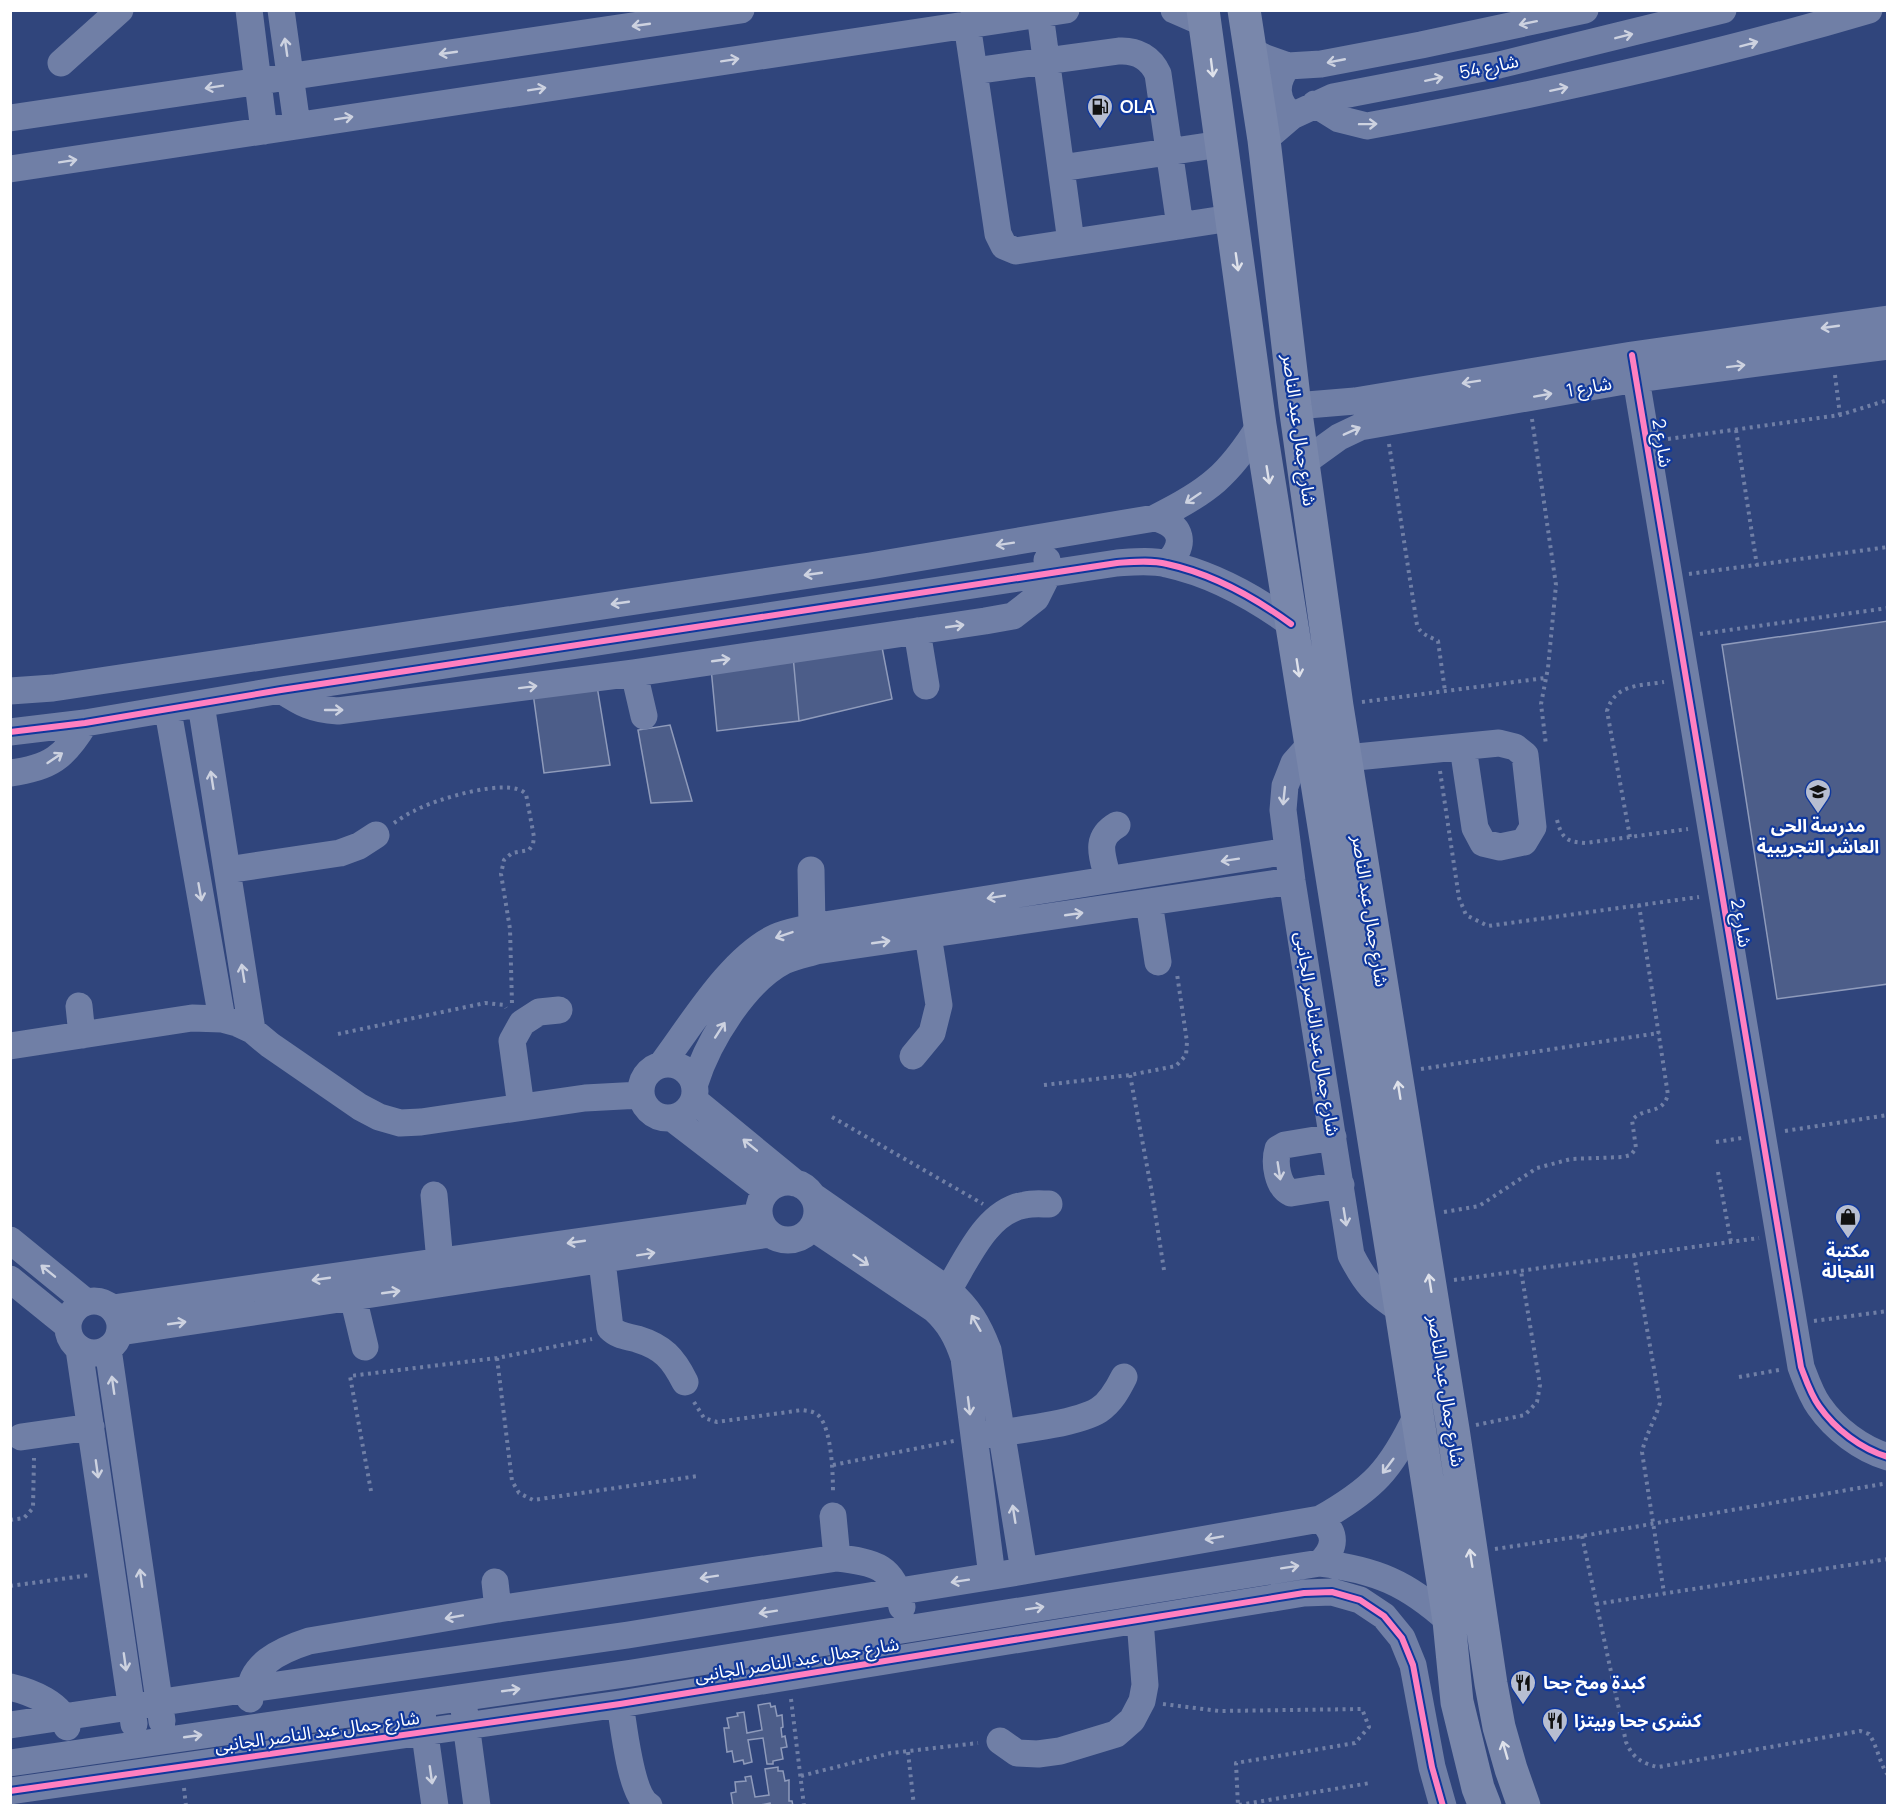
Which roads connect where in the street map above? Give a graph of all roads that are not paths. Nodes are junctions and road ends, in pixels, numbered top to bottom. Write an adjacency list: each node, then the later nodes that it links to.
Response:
1 (120, 10): 15 (street)
2 (249, 10): 19 (street)
3 (281, 10): 18 (street, one-way to 3)
4 (741, 10): 18 (street, one-way to 18)
5 (1174, 10): 11 (street)
6 (1244, 10): 13 (main road, شارع جمال عبد الناصر)
7 (1585, 10): 16 (street, شارع 54, one-way to 16)
8 (1723, 10): 20 (street, شارع 54, one-way to 8)
9 (1869, 10): 20 (street, one-way to 9)
10 (1053, 12): 12 (street); 14 (street)
11 (1205, 17): 25 (main road, شارع جمال عبد الناصر, one-way to 25)
12 (967, 24): 17 (street); 22 (street, one-way to 12)
13 (1250, 50): 16 (street, شارع 54); 24 (main road, شارع جمال عبد الناصر)
14 (1047, 61): 17 (street); 26 (street); 27 (street)
15 (61, 63)
16 (1288, 66): 20 (street)
17 (974, 70): 31 (street)
18 (290, 75): 19 (street); 22 (street)
19 (258, 80): 21 (street, one-way to 21); 23 (street)
20 (1304, 110): 24 (street, شارع 54)
21 (10, 118)
22 (297, 125): 23 (street)
23 (264, 131): 28 (street, one-way to 23)
24 (1264, 140): 35 (main road, شارع جمال عبد الناصر)
25 (1221, 144): 26 (street); 29 (main road, شارع جمال عبد الناصر)
26 (1170, 152): 27 (street); 30 (street)
27 (1061, 168): 31 (street)
28 (10, 169)
29 (1231, 218): 30 (street); 36 (main road, شارع جمال عبد الناصر, one-way to 36)
30 (1180, 226): 31 (street)
31 (1071, 242)
32 (1887, 319): 34 (street, شارع 1, one-way to 34)
33 (1887, 346): 34 (street, شارع 1, one-way to 33)
34 (1634, 367): 35 (street, شارع 1, one-way to 35); 37 (street, شارع 1, one-way to 34); 111 (street, شارع 2)
35 (1295, 406): 37 (main road, شارع جمال عبد الناصر)
36 (1260, 425): 38 (street, one-way to 38); 44 (main road, شارع جمال عبد الناصر, one-way to 44)
37 (1303, 463): 57 (main road, شارع جمال عبد الناصر)
38 (1155, 518): 39 (street); 40 (street)
39 (1043, 538): 41 (street, one-way to 41); 42 (street)
40 (1166, 564): 42 (street); 44 (street)
41 (870, 566): 43 (street); 49 (street, one-way to 49)
42 (1049, 572): 43 (street); 45 (street, one-way to 42)
43 (875, 600): 48 (street)
44 (1291, 624): 55 (main road, شارع جمال عبد الناصر, one-way to 55)
45 (917, 632): 46 (street, one-way to 45); 47 (street)
46 (634, 673): 48 (street, one-way to 46); 52 (street)
47 (926, 687)
48 (281, 690): 50 (street)
49 (10, 691)
50 (201, 704): 51 (street); 63 (street, one-way to 50)
51 (168, 711): 53 (street); 62 (street)
52 (644, 716)
53 (86, 723): 54 (street); 58 (street, one-way to 53)
54 (10, 732)
55 (1310, 745): 61 (street, شارع جمال عبد الناصر الجانبى, one-way to 61); 100 (main road, شارع جمال عبد الناصر)
56 (1450, 748): 57 (street)
57 (1346, 758): 150 (main road, شارع جمال عبد الناصر, one-way to 57)
58 (10, 773)
59 (1117, 825): 65 (street)
60 (376, 835): 63 (street)
61 (1288, 851): 65 (street, one-way to 65); 66 (street, شارع جمال عبد الناصر الجانبى)
62 (194, 861): 63 (street); 75 (street, one-way to 75)
63 (225, 862): 76 (street, one-way to 63)
64 (811, 870): 70 (street)
65 (1108, 879): 67 (street)
66 (1292, 881): 68 (street); 85 (street, شارع جمال عبد الناصر الجانبى)
67 (1030, 892): 69 (street); 70 (street, one-way to 70)
68 (1149, 902): 69 (street, one-way to 68); 72 (street)
69 (1033, 920): 71 (street)
70 (812, 927): 80 (street, one-way to 80)
71 (928, 935): 79 (street); 81 (street, one-way to 71)
72 (1158, 962)
73 (79, 1006): 77 (street)
74 (559, 1010): 83 (street)
75 (222, 1019): 76 (street); 77 (street)
76 (252, 1030): 83 (street)
77 (82, 1035): 78 (street)
78 (10, 1046)
79 (913, 1056)
80 (662, 1064): 81 (street); 82 (street)
81 (695, 1091): 84 (street); 87 (street, one-way to 81)
82 (641, 1095): 83 (street); 84 (street)
83 (521, 1107)
84 (672, 1118): 88 (street)
85 (1333, 1137): 86 (street, شارع جمال عبد الناصر الجانبى); 86 (street, one-way to 86)
86 (1341, 1185): 100 (street, شارع جمال عبد الناصر الجانبى, one-way to 100)
87 (804, 1189): 88 (street); 92 (street); 97 (street)
88 (767, 1191): 91 (street)
89 (434, 1195): 95 (street)
90 (1049, 1204): 97 (street)
91 (764, 1225): 92 (street); 94 (street, one-way to 91); 95 (street, one-way to 95)
92 (812, 1227): 109 (street, one-way to 109)
93 (10, 1240): 99 (street, one-way to 93)
94 (602, 1260): 98 (street, one-way to 94); 105 (street)
95 (440, 1262): 101 (street, one-way to 101)
96 (10, 1279): 102 (street)
97 (948, 1290): 108 (street, one-way to 97)
98 (354, 1297): 101 (street, one-way to 98); 103 (street)
99 (86, 1302): 101 (street); 102 (street)
100 (1401, 1310): 106 (main road, شارع جمال عبد الناصر)
101 (113, 1330): 102 (street); 112 (street, one-way to 101)
102 (74, 1337): 107 (street)
103 (364, 1347)
104 (1124, 1377): 108 (street)
105 (685, 1382)
106 (1417, 1415): 115 (street, one-way to 115); 124 (main road, شارع جمال عبد الناصر)
107 (91, 1426): 110 (street); 113 (street, one-way to 113)
108 (1001, 1433): 109 (street); 118 (street, one-way to 108)
109 (973, 1437): 119 (street)
110 (28, 1448)
111 (1887, 1457)
112 (130, 1504): 113 (street); 129 (street, one-way to 112)
113 (103, 1508): 132 (street, one-way to 132)
114 (833, 1516): 116 (street)
115 (1320, 1519): 117 (street); 118 (street, one-way to 118)
116 (837, 1558): 121 (street); 122 (street, one-way to 122)
117 (1320, 1563): 124 (street); 125 (street, one-way to 117)
118 (1024, 1571): 119 (street)
119 (992, 1576): 121 (street, one-way to 121)
120 (495, 1582): 122 (street)
121 (899, 1591): 125 (street); 127 (street, one-way to 127)
122 (498, 1609): 127 (street, one-way to 127)
123 (1140, 1620): 131 (street, شارع جمال عبد الناصر الجانبى); 139 (street); 148 (street, شارع جمال عبد الناصر الجانبى)
124 (1449, 1621): 149 (main road, شارع جمال عبد الناصر)
125 (906, 1629): 128 (street, one-way to 125)
126 (10, 1686): 133 (street)
127 (249, 1689): 129 (street); 136 (street)
128 (463, 1698): 130 (street); 135 (street)
129 (159, 1702): 132 (street); 138 (street)
130 (421, 1703): 136 (street); 137 (street)
131 (620, 1704): 135 (street, شارع جمال عبد الناصر الجانبى); 147 (street)
132 (132, 1707): 133 (street); 140 (street)
133 (65, 1718): 134 (street); 141 (street)
134 (10, 1725)
135 (466, 1726): 137 (street, شارع جمال عبد الناصر الجانبى); 146 (street)
136 (252, 1728): 138 (street, one-way to 136)
137 (424, 1731): 144 (street, شارع جمال عبد الناصر الجانبى); 145 (street, one-way to 145)
138 (164, 1740): 140 (street)
139 (1000, 1741)
140 (137, 1744): 141 (street)
141 (72, 1753): 142 (street)
142 (10, 1762)
143 (10, 1791): 144 (street, شارع جمال عبد الناصر الجانبى)
144 (45, 1796)
145 (435, 1806)
146 (477, 1806)
147 (649, 1806)
148 (1443, 1806)
149 (1485, 1806)
150 (1524, 1806)

